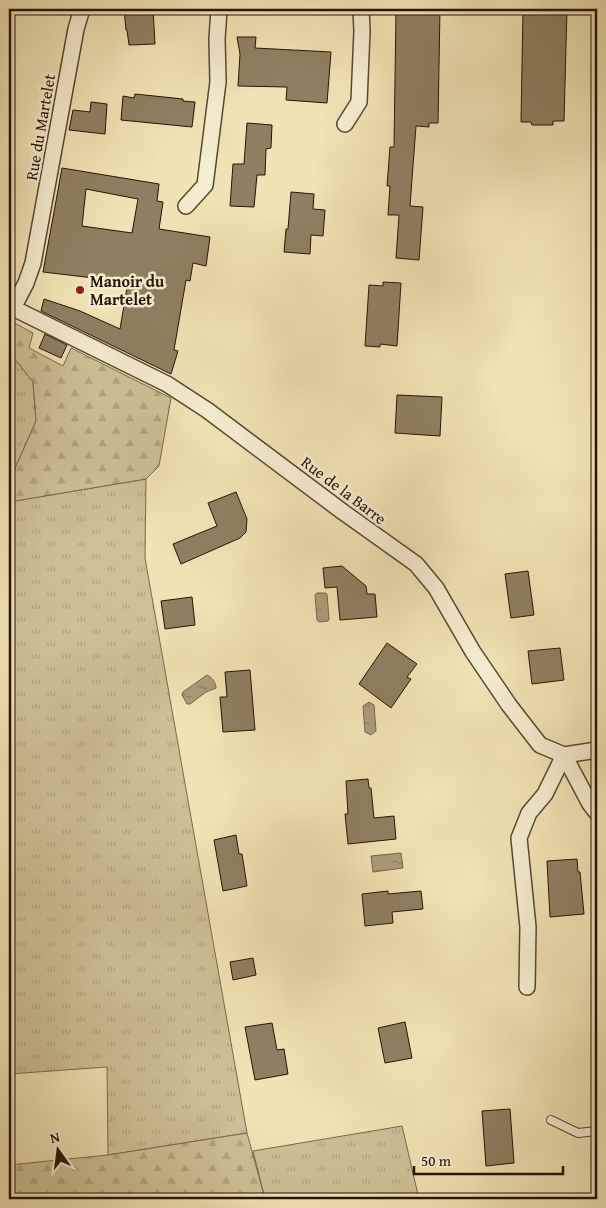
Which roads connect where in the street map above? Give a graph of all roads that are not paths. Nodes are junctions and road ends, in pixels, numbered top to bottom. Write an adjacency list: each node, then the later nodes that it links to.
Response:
1 (82, 9): 6 (street, Rue du Martelet)
2 (219, 9): 5 (street)
3 (361, 9): 4 (street)
4 (345, 124)
5 (186, 206)
6 (11, 307): 8 (street, Rue de la Barre)
7 (597, 750): 8 (street)
8 (564, 755): 9 (street); 10 (street)
9 (597, 813)
10 (527, 987)
11 (551, 1120): 12 (lane)
12 (597, 1131)

